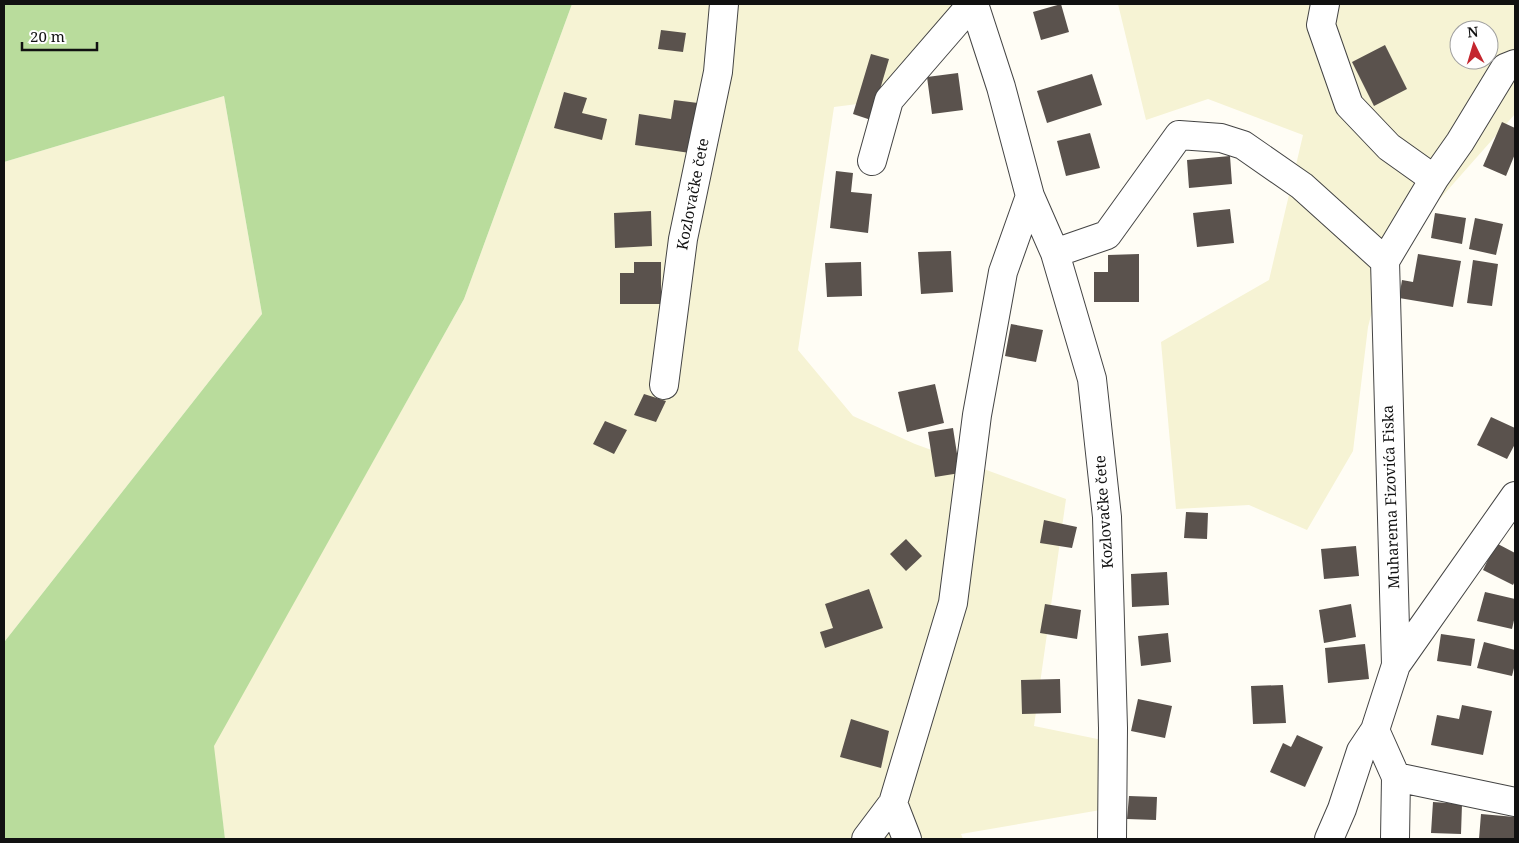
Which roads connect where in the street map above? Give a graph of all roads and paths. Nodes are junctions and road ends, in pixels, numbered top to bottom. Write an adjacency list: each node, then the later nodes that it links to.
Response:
1 (724, 4): 10 (street, Kozlovačke čete)
2 (973, 4): 5 (street, Kozlovačke čete); 7 (street, Kozlovačke čete)
3 (1325, 4): 6 (street)
4 (1515, 64): 6 (street)
5 (872, 161)
6 (1434, 179): 9 (street)
7 (1030, 196): 8 (street, Kozlovačke čete); 16 (street)
8 (1055, 253): 9 (street); 19 (street, Kozlovačke čete)
9 (1385, 261): 12 (street, Muharema Fizovića Fiska)
10 (664, 385)
11 (1515, 496): 12 (street)
12 (1396, 665): 13 (street, Muharema Fizovića Fiska)
13 (1375, 730): 14 (street); 20 (street, Muharema Fizovića Fiska)
14 (1396, 777): 15 (street); 21 (street)
15 (1515, 802)
16 (893, 803): 17 (street); 18 (street)
17 (866, 839)
18 (907, 839)
19 (1112, 839)
20 (1329, 839)
21 (1395, 839)

